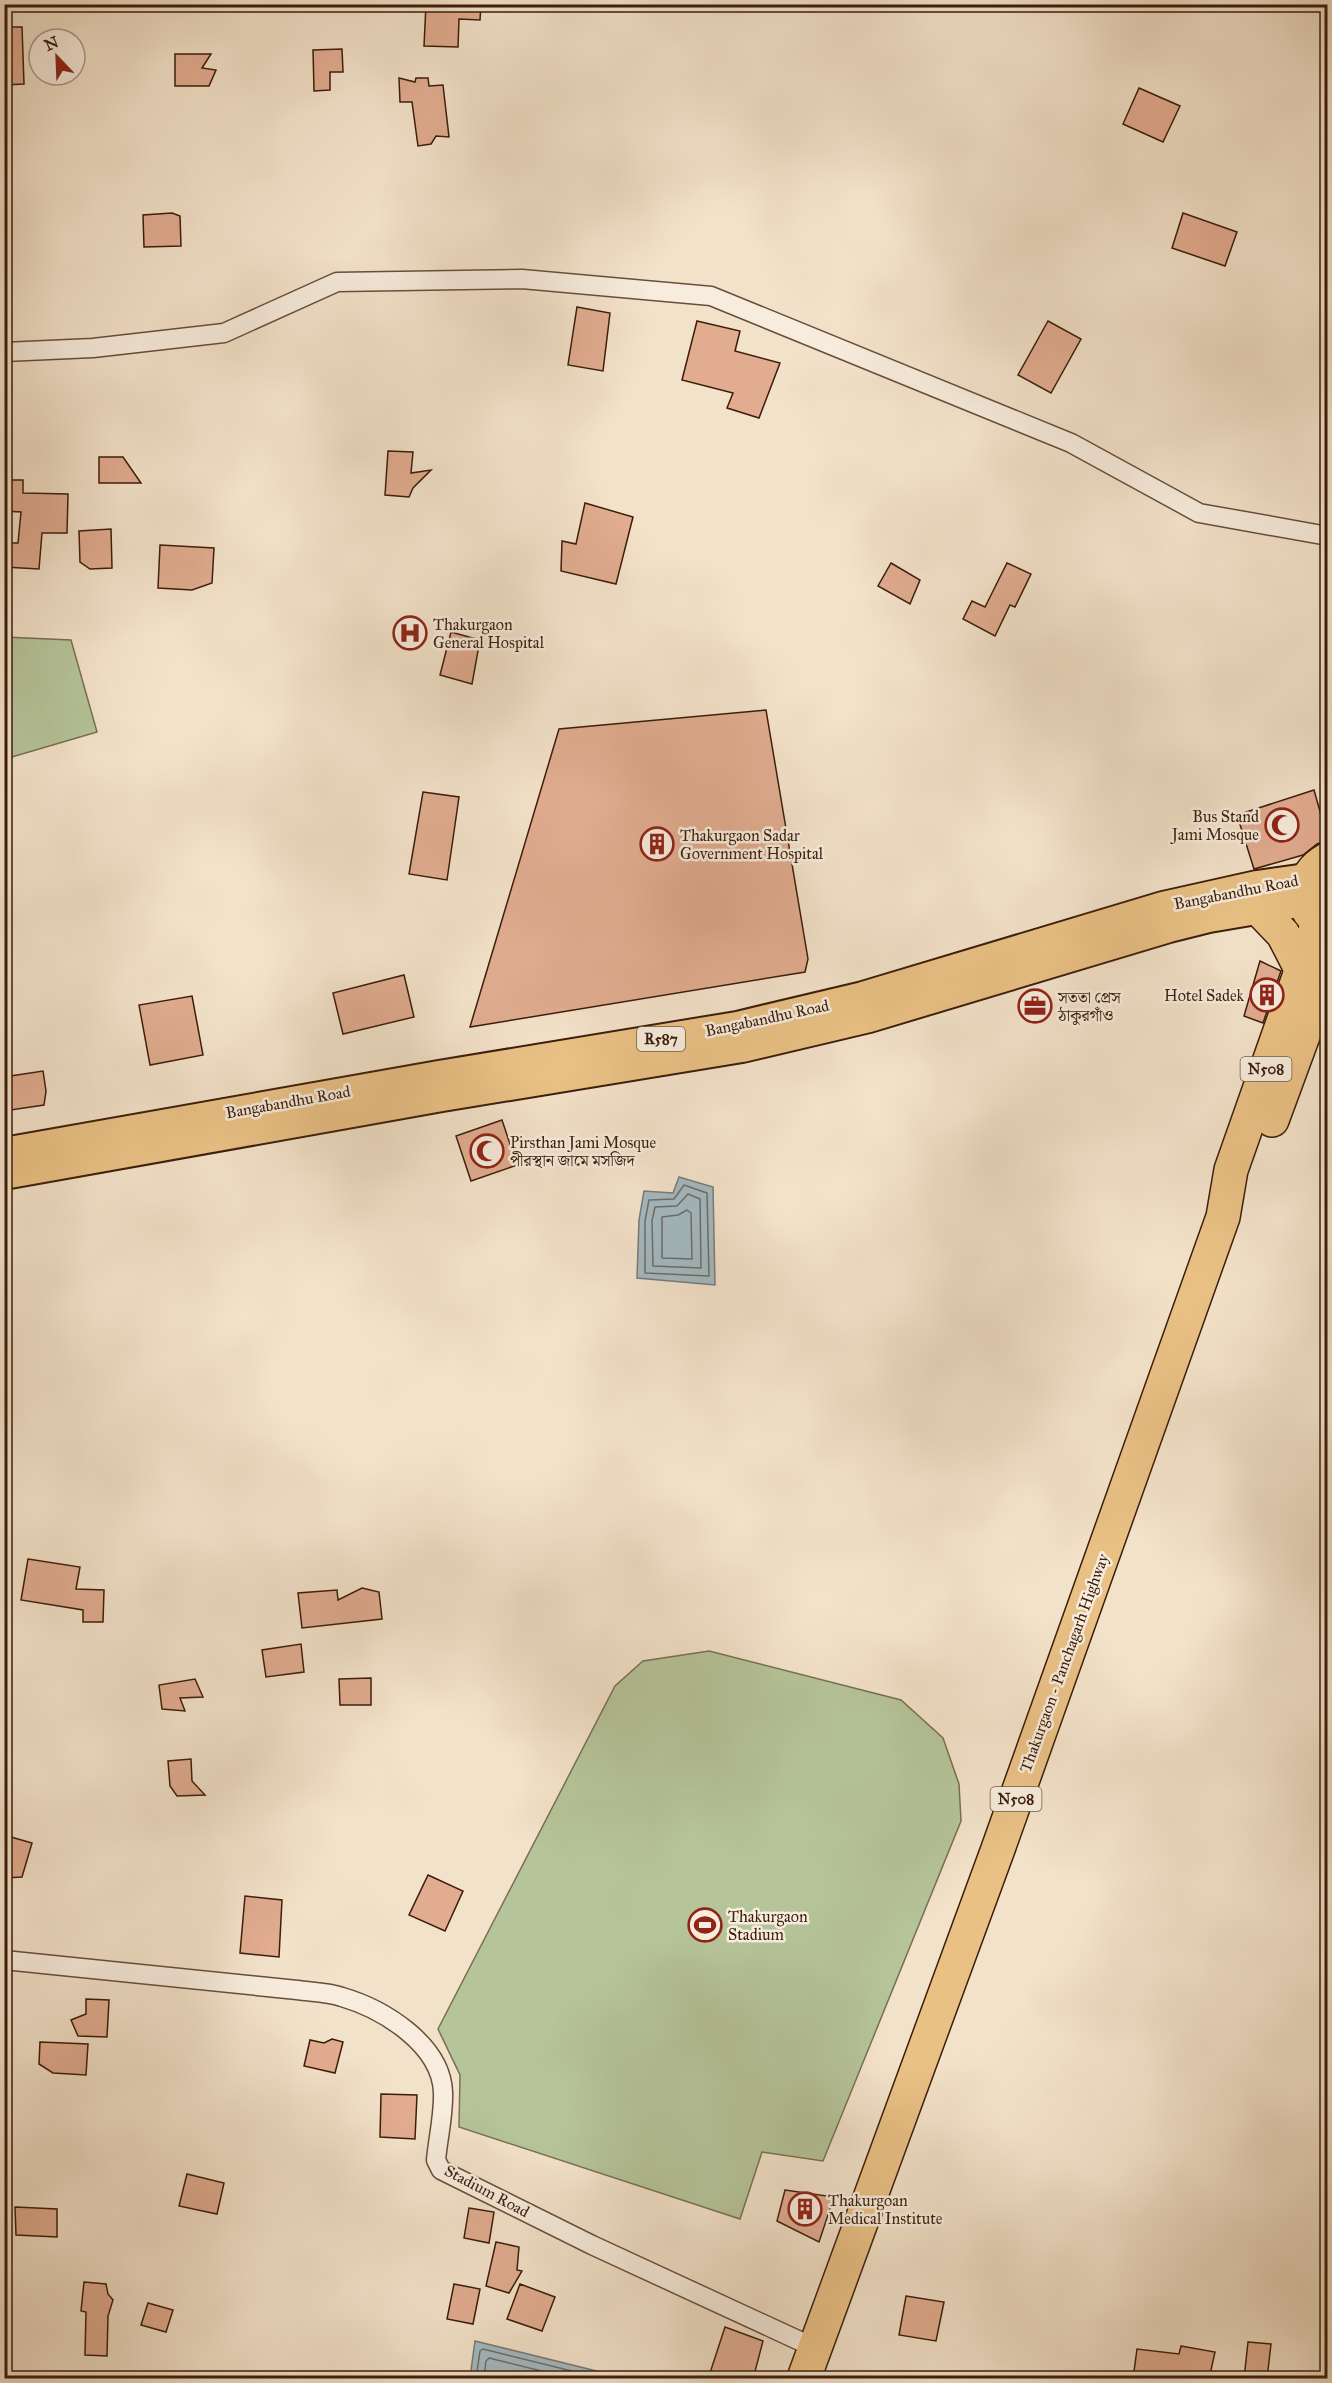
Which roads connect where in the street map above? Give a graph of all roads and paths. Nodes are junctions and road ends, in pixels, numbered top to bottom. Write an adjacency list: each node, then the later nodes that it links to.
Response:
1 (4, 352): 2 (street)
2 (1328, 536)
3 (1317, 898): 4 (main road, Bangabandhu Road / R587); 5 (highway, Thakurgaon - Panchagarh Highway / N508); 6 (main road, Bangabandhu Road / R587)
4 (1259, 909): 5 (highway); 7 (main road, Bangabandhu Road / R587)
5 (1314, 968): 9 (highway, Thakurgaon - Panchagarh Highway / N508)
6 (4, 1152)
7 (4, 1175)
8 (4, 1960): 9 (street, Stadium Road)
9 (815, 2348): 10 (highway, Thakurgaon - Panchagarh Highway / N508)
10 (804, 2379)

